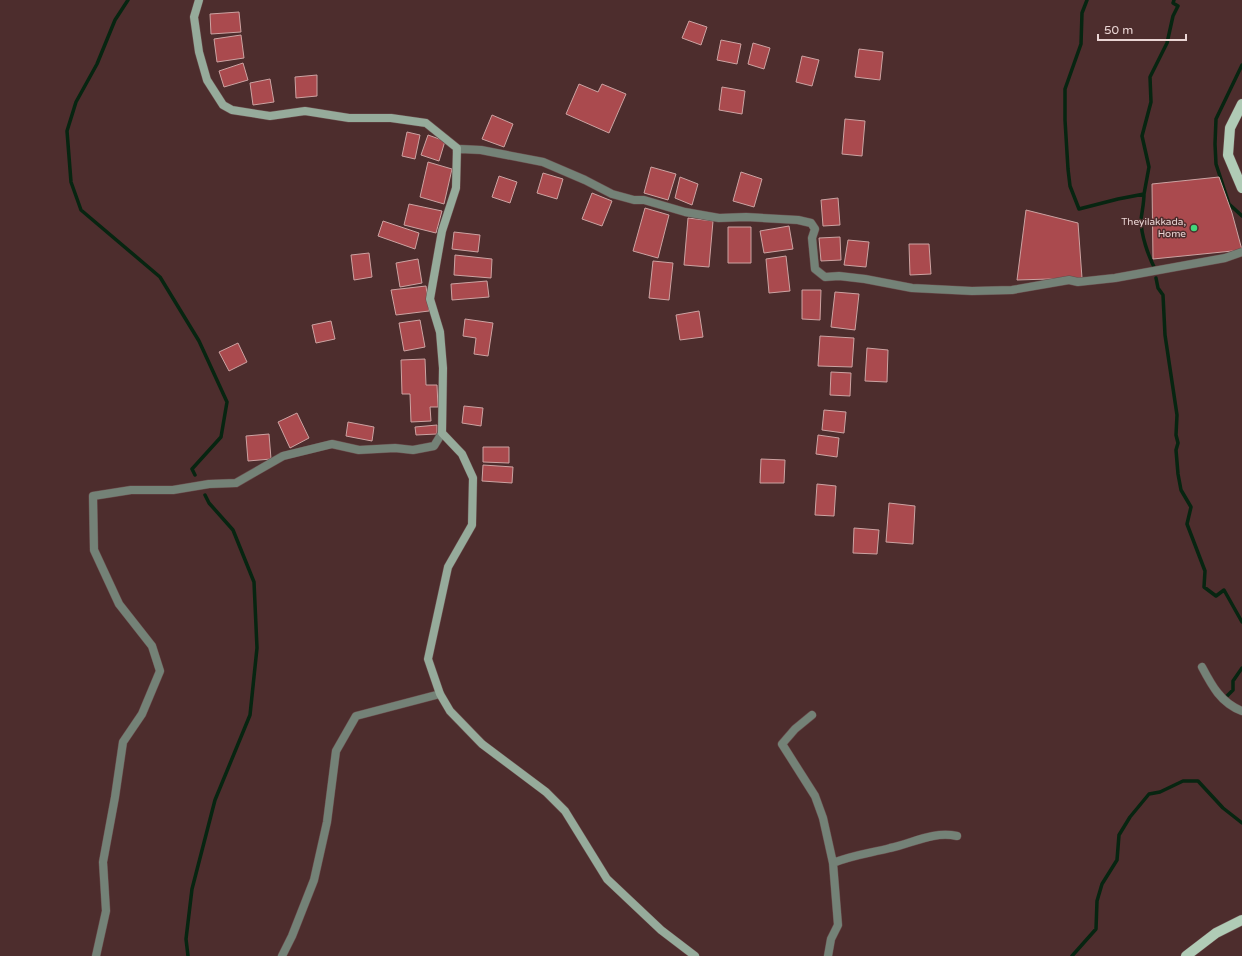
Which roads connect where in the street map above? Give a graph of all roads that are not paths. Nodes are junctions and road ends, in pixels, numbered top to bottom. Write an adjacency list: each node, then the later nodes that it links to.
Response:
1 (199, 0): 3 (main road)
2 (1242, 104): 4 (main road)
3 (457, 151): 5 (street); 6 (main road)
4 (1242, 188)
5 (1242, 252)
6 (442, 433): 8 (main road); 14 (street)
7 (1202, 667): 9 (street)
8 (440, 694): 15 (street); 16 (main road)
9 (1242, 711)
10 (812, 715): 12 (street)
11 (957, 836): 12 (street)
12 (833, 863): 17 (street)
13 (1242, 920): 18 (main road)
14 (96, 956)
15 (282, 956)
16 (694, 956)
17 (828, 956)
18 (1186, 956)

